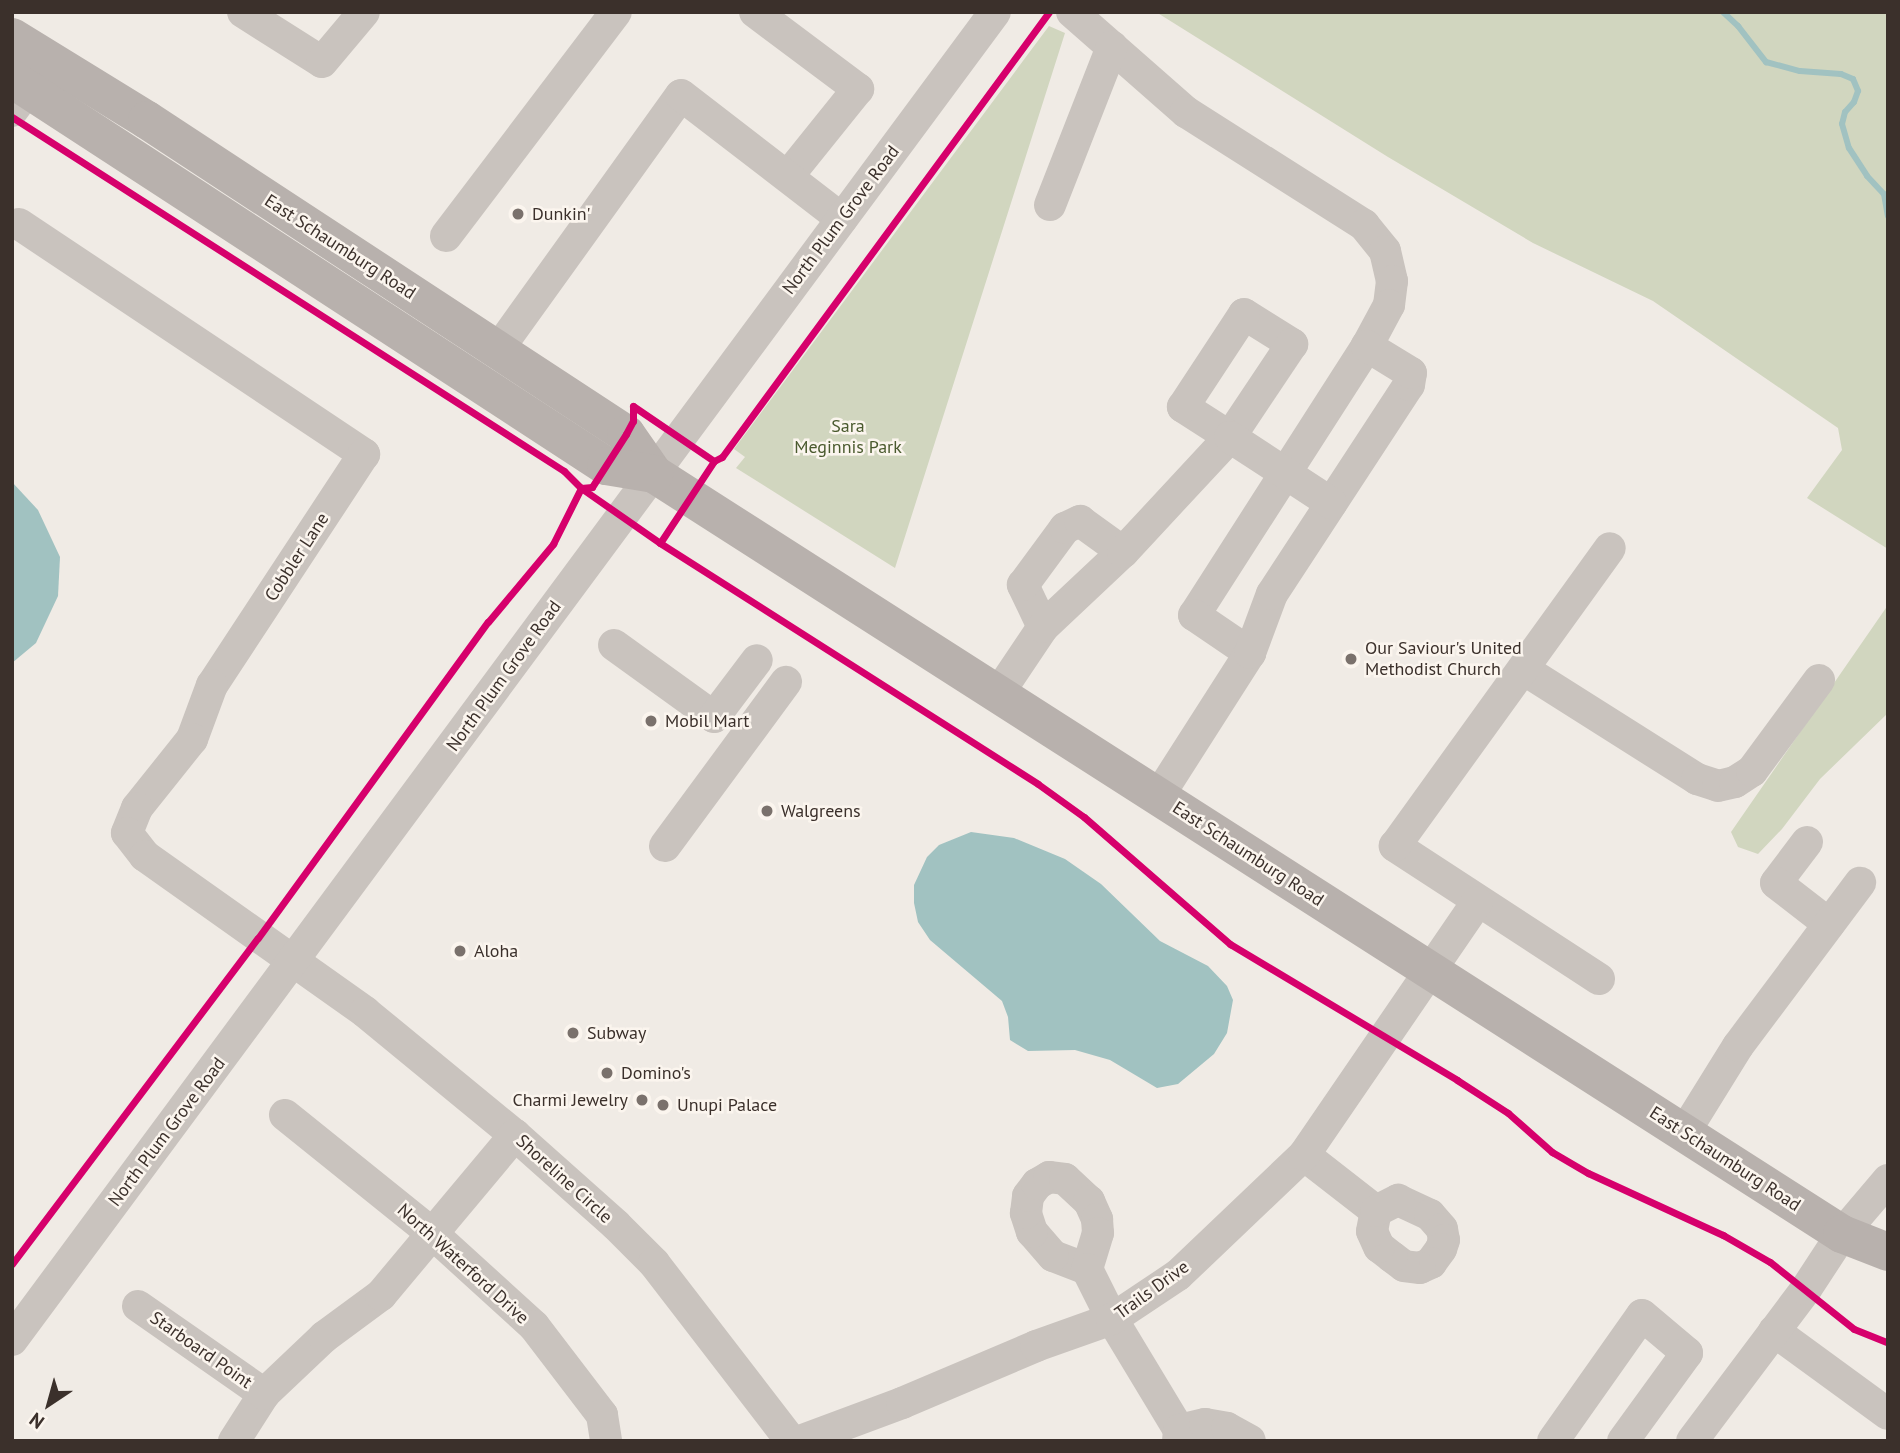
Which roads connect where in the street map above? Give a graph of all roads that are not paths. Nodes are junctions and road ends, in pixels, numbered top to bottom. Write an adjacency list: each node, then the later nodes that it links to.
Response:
1 (243, 12): 2 (street)
2 (364, 12)
3 (616, 12): 14 (street)
4 (755, 12): 10 (street)
5 (995, 12): 12 (street, North Plum Grove Road)
6 (1072, 12): 8 (street)
7 (12, 37): 9 (main road, East Schaumburg Road)
8 (1112, 47): 11 (street); 15 (street)
9 (26, 85): 16 (main road, East Schaumburg Road); 18 (main road, East Schaumburg Road)
10 (788, 176): 12 (street); 16 (street)
11 (1050, 205)
12 (842, 219): 18 (street, North Plum Grove Road)
13 (19, 224): 36 (street, Cobbler Lane)
14 (446, 236)
15 (1367, 346): 17 (street); 19 (street)
16 (497, 351): 18 (main road, East Schaumburg Road)
17 (1285, 473): 19 (street); 21 (street); 24 (street)
18 (654, 474): 29 (main road, East Schaumburg Road); 36 (street, North Plum Grove Road)
19 (1331, 503): 24 (street)
20 (1610, 548): 26 (street)
21 (1124, 552): 22 (street); 22 (street)
22 (1043, 627): 29 (street)
23 (614, 645): 25 (street)
24 (1250, 653): 30 (street)
25 (757, 660)
26 (1523, 669): 27 (street); 34 (street)
27 (1819, 680)
28 (786, 682): 32 (street)
29 (998, 694): 30 (main road, East Schaumburg Road)
30 (1158, 797): 37 (main road, East Schaumburg Road)
31 (1807, 842): 35 (street)
32 (665, 846)
33 (1860, 883): 35 (street)
34 (1476, 902): 37 (street, Trails Drive); 38 (street)
35 (1829, 925): 40 (street)
36 (294, 961): 41 (street, Shoreline Circle); 53 (street, North Plum Grove Road)
37 (1431, 972): 40 (main road, East Schaumburg Road); 42 (street, Trails Drive)
38 (1599, 979)
39 (285, 1115): 46 (street, North Waterford Drive)
40 (1684, 1133): 45 (main road, East Schaumburg Road)
41 (515, 1135): 46 (street); 59 (street, Shoreline Circle)
42 (1304, 1156): 44 (street); 51 (street, Trails Drive)
43 (1888, 1180): 45 (street)
44 (1376, 1211)
45 (1842, 1234): 47 (main road, East Schaumburg Road); 49 (main road, East Schaumburg Road); 52 (street)
46 (434, 1235): 54 (street); 58 (street, North Waterford Drive)
47 (1888, 1252)
48 (1087, 1269): 51 (street)
49 (1888, 1281)
50 (138, 1306): 54 (street, Starboard Point)
51 (1112, 1319): 56 (street); 60 (street, Trails Drive)
52 (1774, 1331): 55 (street); 64 (street)
53 (12, 1340)
54 (264, 1394): 57 (street)
55 (1888, 1413)
56 (1179, 1435): 61 (street)
57 (234, 1441)
58 (606, 1441)
59 (791, 1441)
60 (800, 1441)
61 (1251, 1441)
62 (1553, 1441): 63 (street)
63 (1623, 1441)
64 (1692, 1441)

